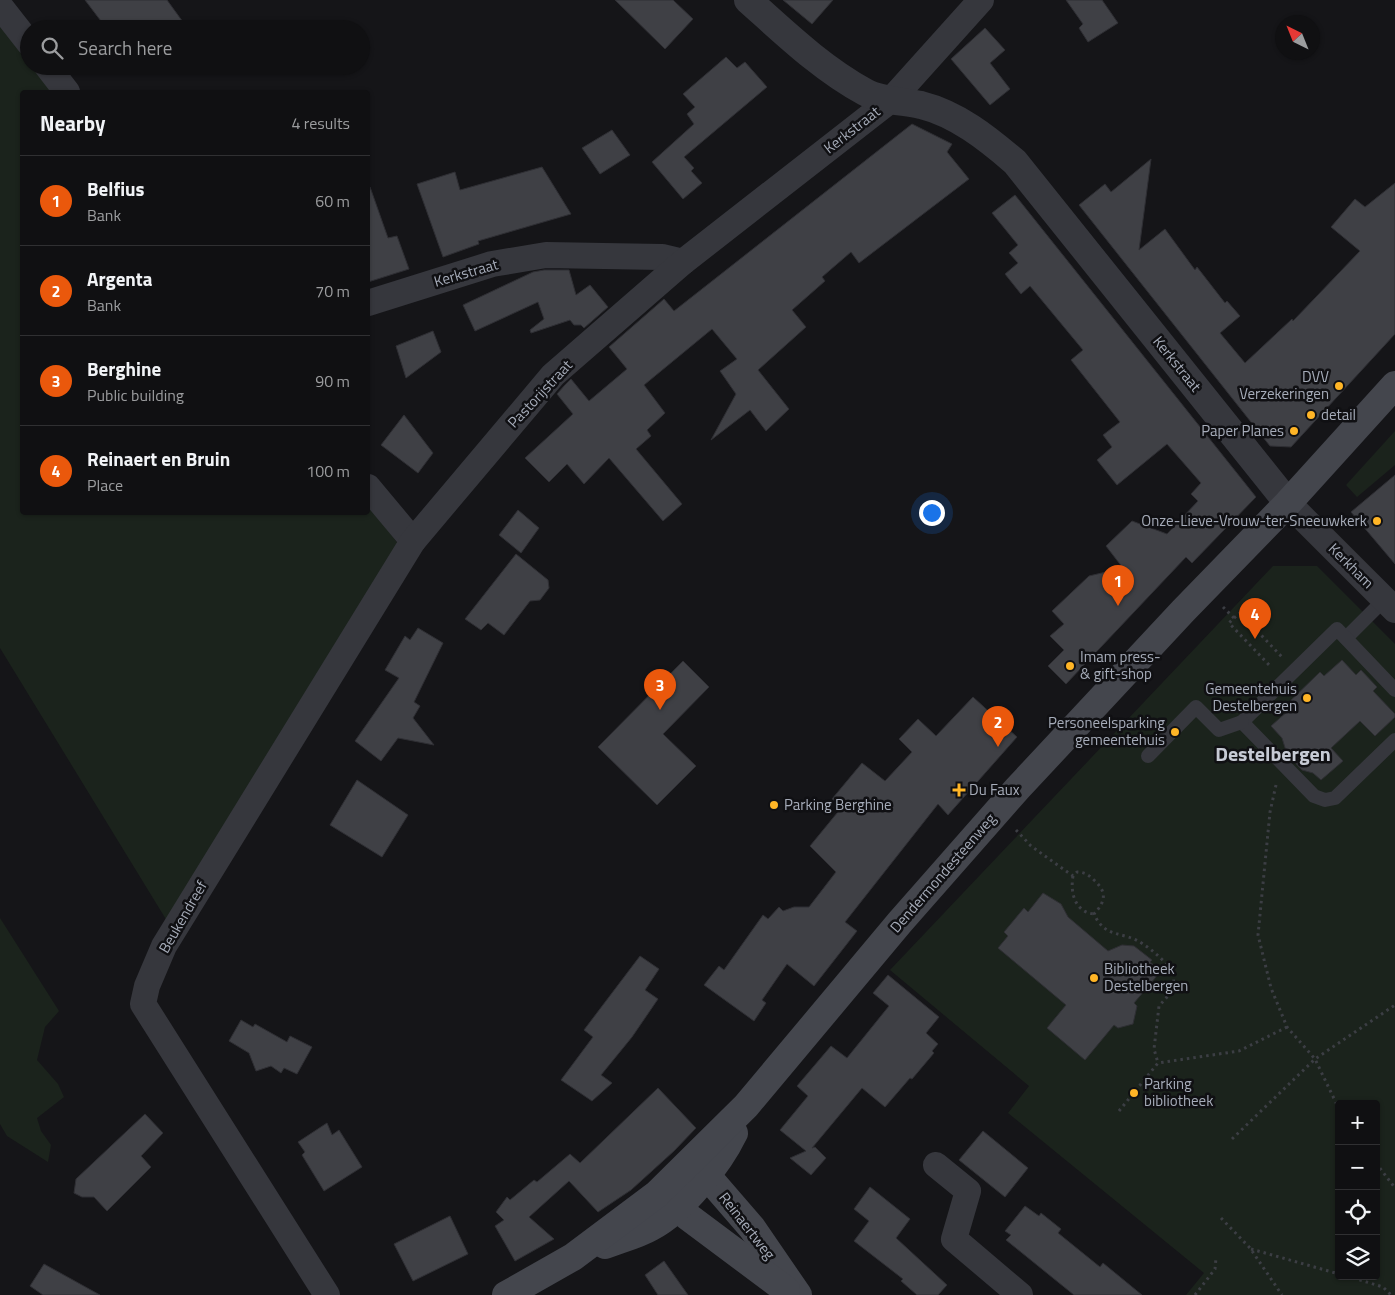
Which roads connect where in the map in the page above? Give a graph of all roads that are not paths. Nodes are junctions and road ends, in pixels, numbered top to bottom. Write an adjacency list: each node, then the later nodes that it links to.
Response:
1 (748, 0): 7 (street)
2 (981, 0): 7 (street)
3 (0, 6): 4 (street)
4 (20, 32)
5 (54, 75): 6 (street)
6 (65, 90)
7 (892, 100): 8 (street, Kerkstraat); 12 (street, Kerkstraat)
8 (683, 262): 9 (street, Kerkstraat); 13 (street, Pastorijstraat)
9 (370, 302)
10 (1395, 385): 12 (main road, Dendermondesteenweg)
11 (370, 489): 13 (street)
12 (1288, 503): 14 (street, Kerkham); 21 (main road, Dendermondesteenweg)
13 (412, 541): 23 (street, Beukendreef)
14 (1392, 606): 15 (lane)
15 (1346, 638): 16 (lane); 17 (lane)
16 (1395, 690)
17 (1242, 722): 18 (lane); 19 (lane)
18 (1395, 740)
19 (1148, 756)
20 (936, 1166): 27 (street)
21 (700, 1169): 22 (main road, Dendermondesteenweg); 26 (main road, Reinaertweg)
22 (672, 1197): 24 (main road, Dendermondesteenweg); 25 (main road, Reinaertweg)
23 (327, 1295)
24 (506, 1295)
25 (793, 1295)
26 (798, 1295)
27 (1020, 1295)

